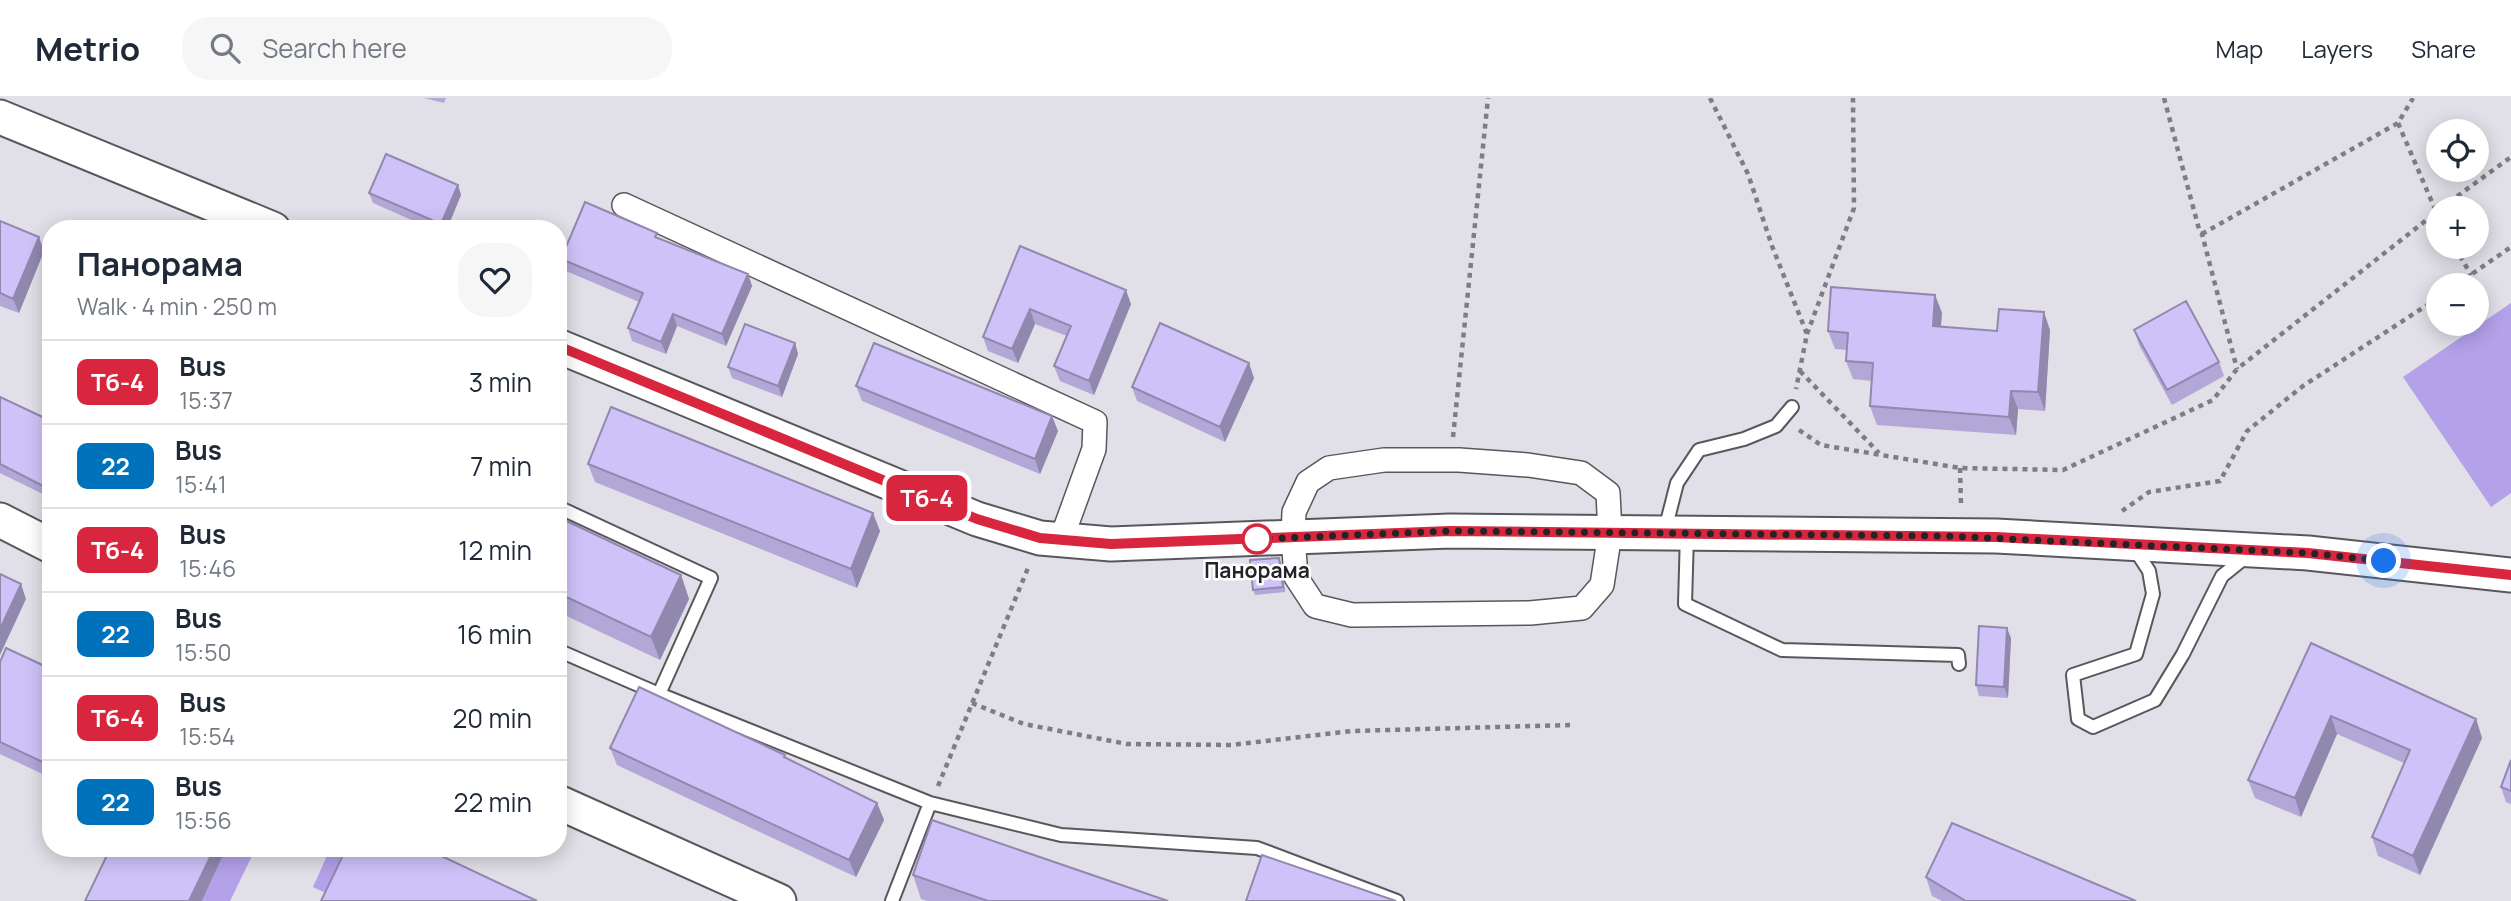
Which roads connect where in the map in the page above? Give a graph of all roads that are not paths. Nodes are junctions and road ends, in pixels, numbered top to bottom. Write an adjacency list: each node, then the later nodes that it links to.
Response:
1 (0, 117): 3 (main road)
2 (625, 205): 11 (street)
3 (251, 220)
4 (567, 350): 11 (main road)
5 (1792, 407): 9 (lane)
6 (567, 511): 18 (lane)
7 (0, 520): 12 (main road)
8 (1610, 533): 9 (main road); 10 (main road); 10 (street); 10 (street)
9 (1676, 534): 13 (main road); 17 (lane)
10 (1293, 537): 11 (main road)
11 (1051, 539)
12 (42, 541)
13 (2131, 545): 14 (main road); 14 (lane)
14 (2253, 550): 15 (main road)
15 (2511, 575)
16 (567, 654): 18 (lane)
17 (1959, 664)
18 (659, 694): 19 (lane)
19 (930, 803): 22 (lane); 23 (lane)
20 (567, 806): 21 (main road)
21 (779, 901)
22 (892, 901)
23 (1397, 901)

